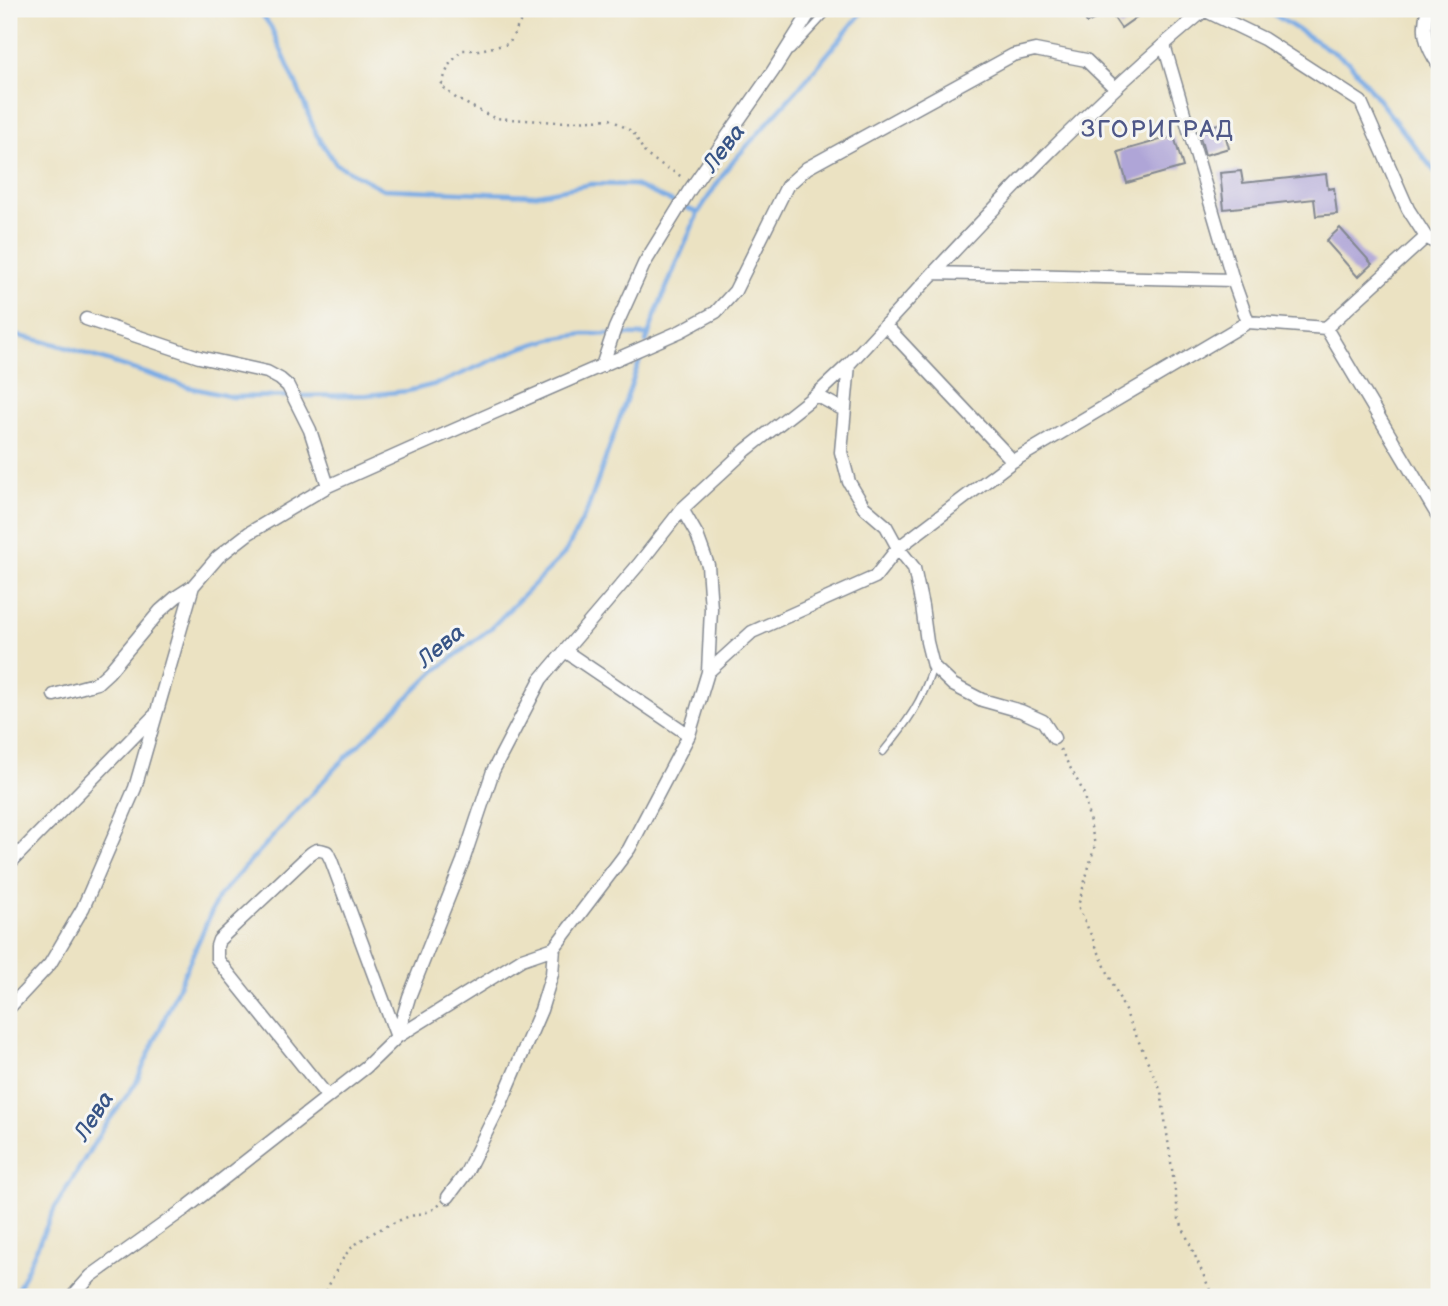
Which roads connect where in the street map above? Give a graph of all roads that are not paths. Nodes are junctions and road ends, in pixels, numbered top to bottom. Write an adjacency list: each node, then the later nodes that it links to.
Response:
1 (812, 9): 7 (street)
2 (830, 9): 7 (lane)
3 (1428, 9): 6 (street)
4 (1205, 10): 5 (street); 9 (street)
5 (1164, 45): 8 (street); 12 (street)
6 (1439, 65)
7 (774, 71): 18 (street)
8 (1115, 88): 11 (street); 18 (street)
9 (1426, 237): 10 (street); 16 (street)
10 (1439, 245)
11 (933, 273): 12 (street); 15 (street)
12 (1233, 280): 14 (street)
13 (86, 319): 22 (street)
14 (1248, 322): 16 (street); 21 (street)
15 (885, 325): 17 (street); 21 (street)
16 (1326, 328): 24 (street)
17 (849, 364): 19 (street); 20 (street)
18 (603, 366): 22 (street)
19 (816, 395): 20 (street); 23 (street)
20 (845, 410): 25 (street)
21 (1013, 461): 25 (street)
22 (328, 486): 26 (street)
23 (682, 509): 27 (street); 29 (street)
24 (1439, 518)
25 (898, 548): 28 (street); 29 (street)
26 (194, 586): 30 (street); 31 (street)
27 (565, 651): 32 (street); 38 (street)
28 (933, 666): 33 (street); 34 (lane)
29 (708, 672): 32 (street)
30 (54, 695)
31 (156, 713): 35 (street); 37 (street)
32 (689, 735): 36 (street)
33 (1054, 738)
34 (883, 751)
35 (9, 864)
36 (554, 948): 38 (street); 40 (street)
37 (9, 1008)
38 (397, 1037): 39 (street); 39 (street)
39 (328, 1097): 41 (street)
40 (448, 1197)
41 (72, 1297)

